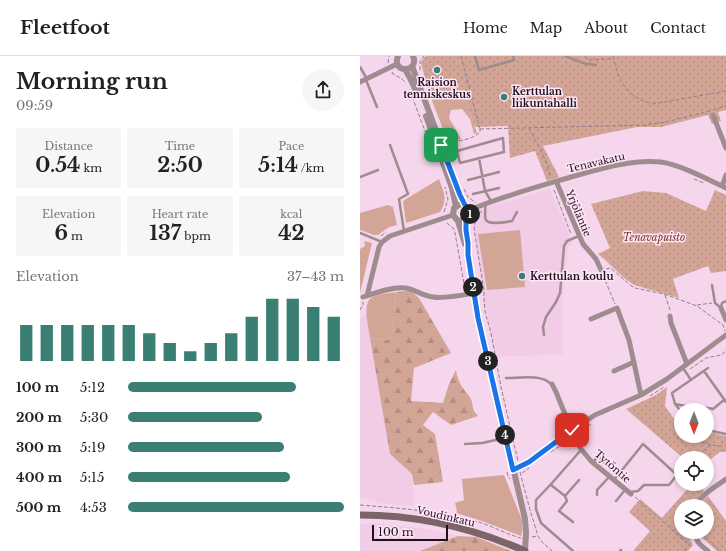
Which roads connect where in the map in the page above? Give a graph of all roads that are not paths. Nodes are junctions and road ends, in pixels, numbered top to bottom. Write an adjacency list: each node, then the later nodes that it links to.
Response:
1 (398, 56): 6 (street)
2 (413, 56): 8 (street)
3 (475, 56): 4 (lane)
4 (513, 56)
5 (565, 56): 7 (lane)
6 (397, 64): 10 (street); 11 (street)
7 (596, 65)
8 (412, 66): 10 (street); 30 (street)
9 (360, 67): 11 (lane)
10 (405, 69): 32 (street)
11 (367, 79): 12 (street); 13 (lane)
12 (360, 82)
13 (377, 107)
14 (713, 115): 16 (street)
15 (390, 145): 38 (lane)
16 (726, 148)
17 (479, 158): 17 (lane); 21 (lane)
18 (378, 170): 22 (lane)
19 (499, 172): 21 (lane)
20 (726, 175): 25 (street)
21 (482, 176): 23 (lane); 27 (lane)
22 (360, 178)
23 (468, 180)
24 (556, 181): 25 (street, Tenavakatu); 29 (street, Tenavakatu); 40 (street, Yrjöläntie)
25 (724, 187)
26 (499, 188): 27 (lane)
27 (485, 191): 28 (lane); 29 (lane)
28 (473, 194)
29 (491, 201): 31 (street, Tenavakatu)
30 (465, 205): 32 (street); 33 (street)
31 (486, 206): 33 (street, Tenavakatu); 34 (lane)
32 (456, 207): 35 (street)
33 (470, 210): 36 (street)
34 (517, 212)
35 (453, 215): 37 (street); 38 (street)
36 (466, 220): 37 (street); 42 (street)
37 (458, 221): 42 (street)
38 (405, 232): 41 (street)
39 (360, 233): 41 (lane)
40 (579, 236): 43 (street, Yrjöläntie); 52 (lane)
41 (382, 242): 45 (street)
42 (468, 255): 45 (street)
43 (601, 270)
44 (712, 285): 47 (lane)
45 (474, 293): 68 (street)
46 (726, 301): 47 (lane)
47 (722, 308): 50 (street)
48 (670, 316): 54 (street)
49 (591, 319): 53 (street)
50 (726, 320)
51 (726, 334): 54 (street)
52 (544, 335)
53 (634, 362): 56 (street); 61 (street)
54 (685, 368): 59 (lane); 61 (street)
55 (708, 368): 57 (lane)
56 (614, 371)
57 (704, 371): 59 (lane); 62 (lane)
58 (506, 378): 60 (lane)
59 (691, 380): 63 (lane)
60 (552, 384): 65 (street, Tytöntie)
61 (641, 395): 65 (street)
62 (725, 401): 64 (lane)
63 (676, 403)
64 (714, 408)
65 (572, 430): 70 (street, Tytöntie); 72 (street)
66 (714, 431): 67 (lane)
67 (726, 434)
68 (506, 438): 69 (lane); 72 (street)
69 (465, 444)
70 (581, 449): 71 (street, Tytöntie); 77 (lane)
71 (592, 462): 73 (lane); 74 (street, Tytöntie)
72 (513, 470): 86 (street)
73 (618, 475): 74 (lane); 78 (lane)
74 (612, 478): 78 (street, Tytöntie); 79 (lane)
75 (726, 479): 81 (street)
76 (579, 480): 80 (lane)
77 (551, 485): 80 (lane); 87 (lane)
78 (629, 492): 82 (lane)
79 (597, 495)
80 (565, 496): 84 (lane)
81 (701, 499)
82 (616, 501)
83 (360, 515): 86 (main road, Voudinkatu)
84 (573, 522)
85 (696, 539): 88 (street)
86 (525, 551)
87 (573, 551)
88 (708, 551)

